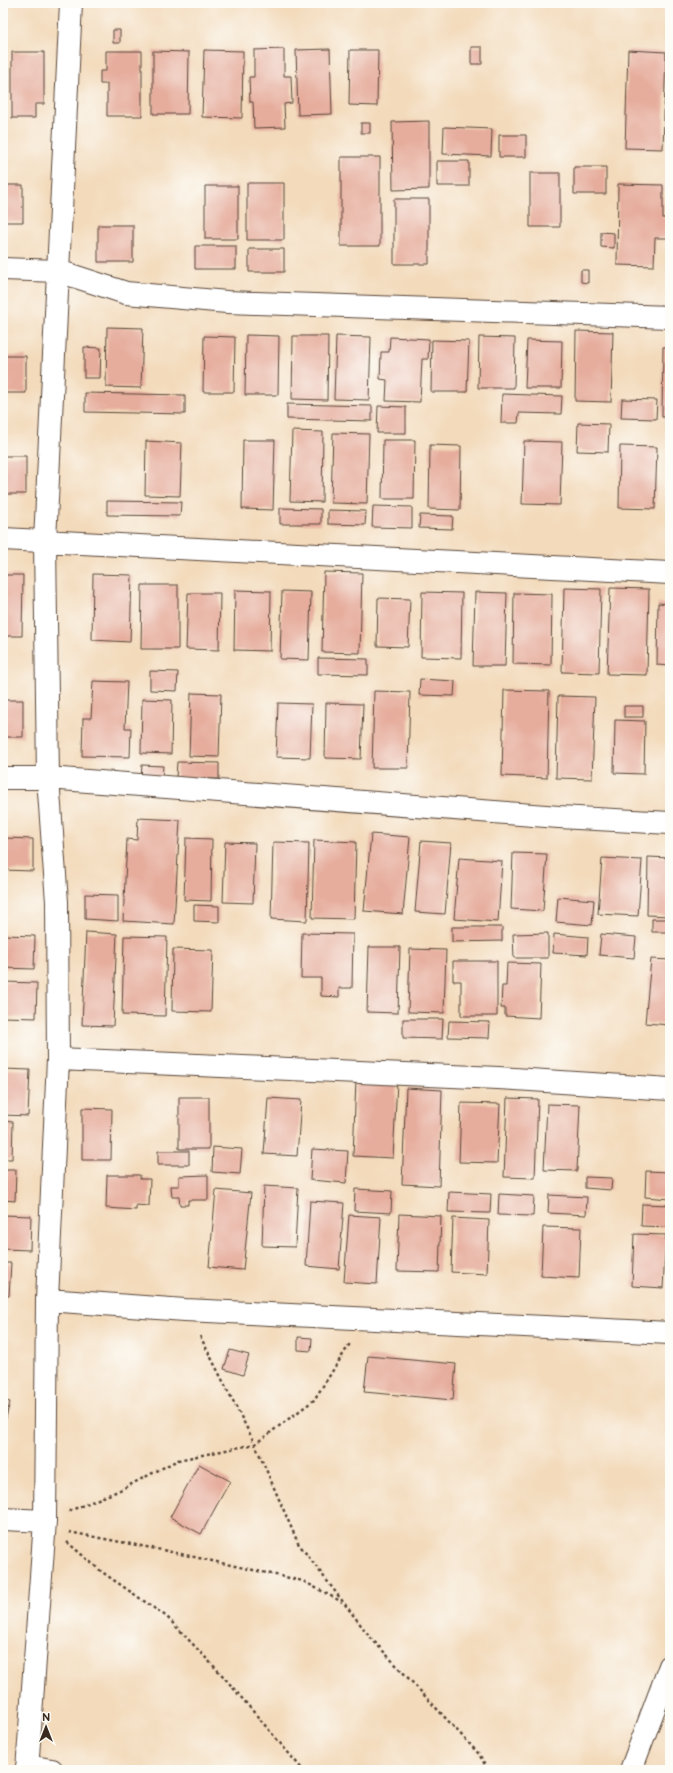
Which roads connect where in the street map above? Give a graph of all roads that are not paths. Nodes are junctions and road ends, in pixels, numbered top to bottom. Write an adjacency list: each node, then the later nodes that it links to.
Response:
1 (71, 3): 3 (street)
2 (3, 269): 3 (street)
3 (58, 270): 4 (street); 6 (street)
4 (670, 317)
5 (3, 539): 6 (street)
6 (45, 541): 7 (street); 9 (street)
7 (670, 573)
8 (3, 778): 9 (street)
9 (48, 778): 10 (street); 11 (street)
10 (670, 823)
11 (58, 1059): 12 (street); 13 (street)
12 (670, 1089)
13 (47, 1300): 14 (street); 16 (street)
14 (670, 1333)
15 (3, 1519): 16 (street)
16 (49, 1525): 18 (street)
17 (670, 1666): 20 (street)
18 (27, 1768): 19 (street)
19 (52, 1770)
20 (631, 1770)

